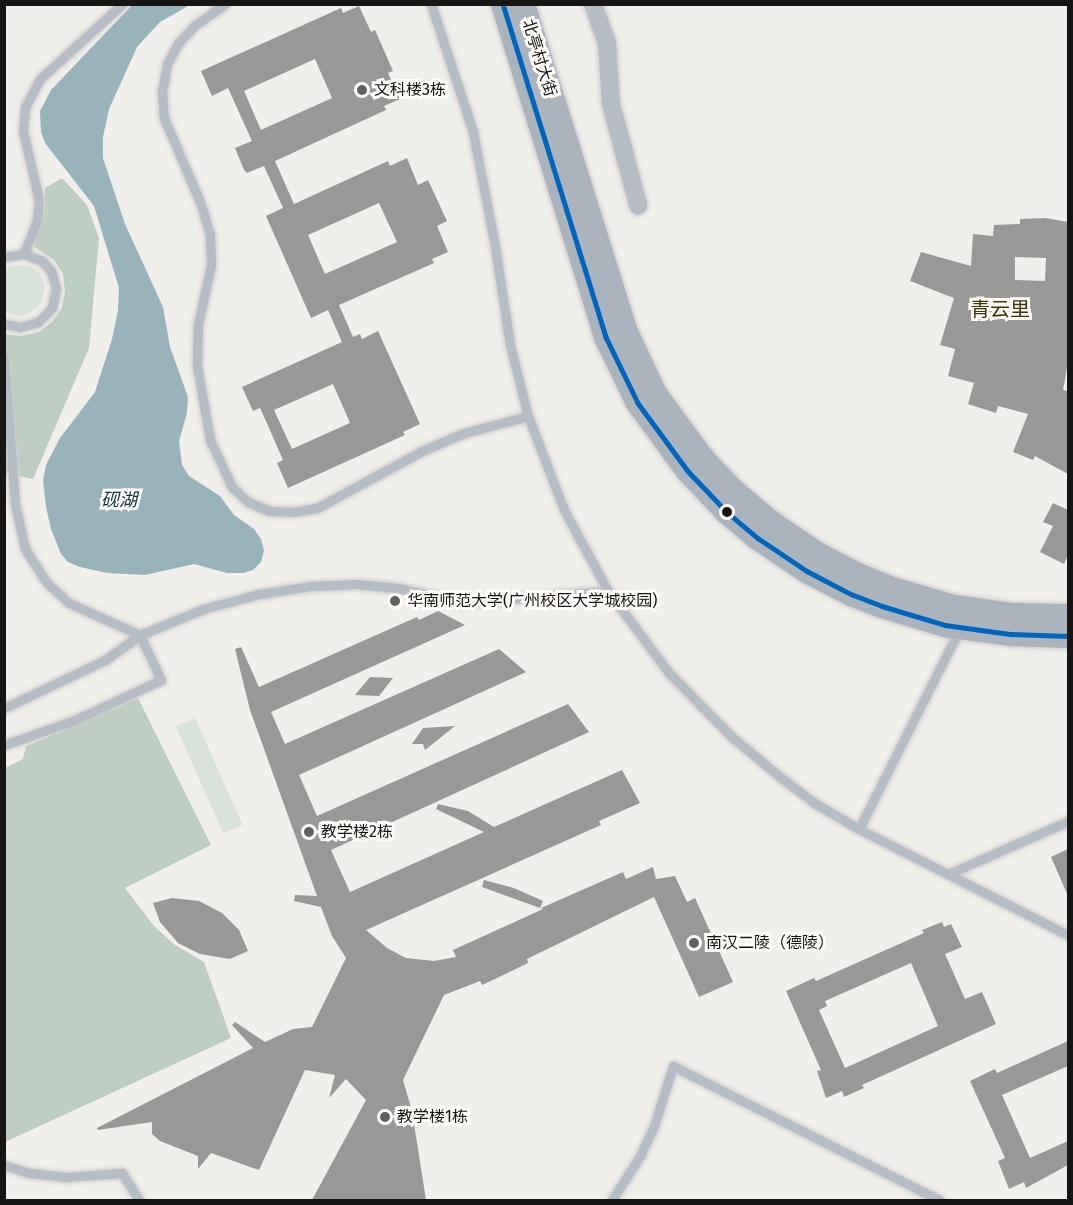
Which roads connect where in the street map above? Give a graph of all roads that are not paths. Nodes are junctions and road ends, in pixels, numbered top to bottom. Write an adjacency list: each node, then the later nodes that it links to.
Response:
1 (122, 4): 8 (lane)
2 (225, 4): 12 (lane)
3 (431, 4): 12 (lane)
4 (502, 4): 16 (main road, 北亭村大街)
5 (523, 4): 15 (main road, 北亭村大街)
6 (593, 4): 7 (street)
7 (638, 205)
8 (24, 254): 9 (lane); 10 (lane)
9 (4, 257)
10 (4, 324)
11 (4, 357): 13 (lane)
12 (528, 416): 14 (lane)
13 (9, 484): 17 (lane)
14 (608, 591): 17 (lane); 22 (lane)
15 (1068, 616)
16 (960, 628): 18 (main road, 北亭村大街); 22 (lane)
17 (140, 634): 19 (lane); 20 (lane)
18 (1068, 636)
19 (4, 708)
20 (4, 745)
21 (1068, 821): 23 (lane)
22 (859, 829): 23 (lane)
23 (948, 874): 24 (lane)
24 (1068, 935)
25 (4, 1165): 26 (lane)
26 (140, 1200)
27 (612, 1200): 28 (lane)
28 (939, 1200)

